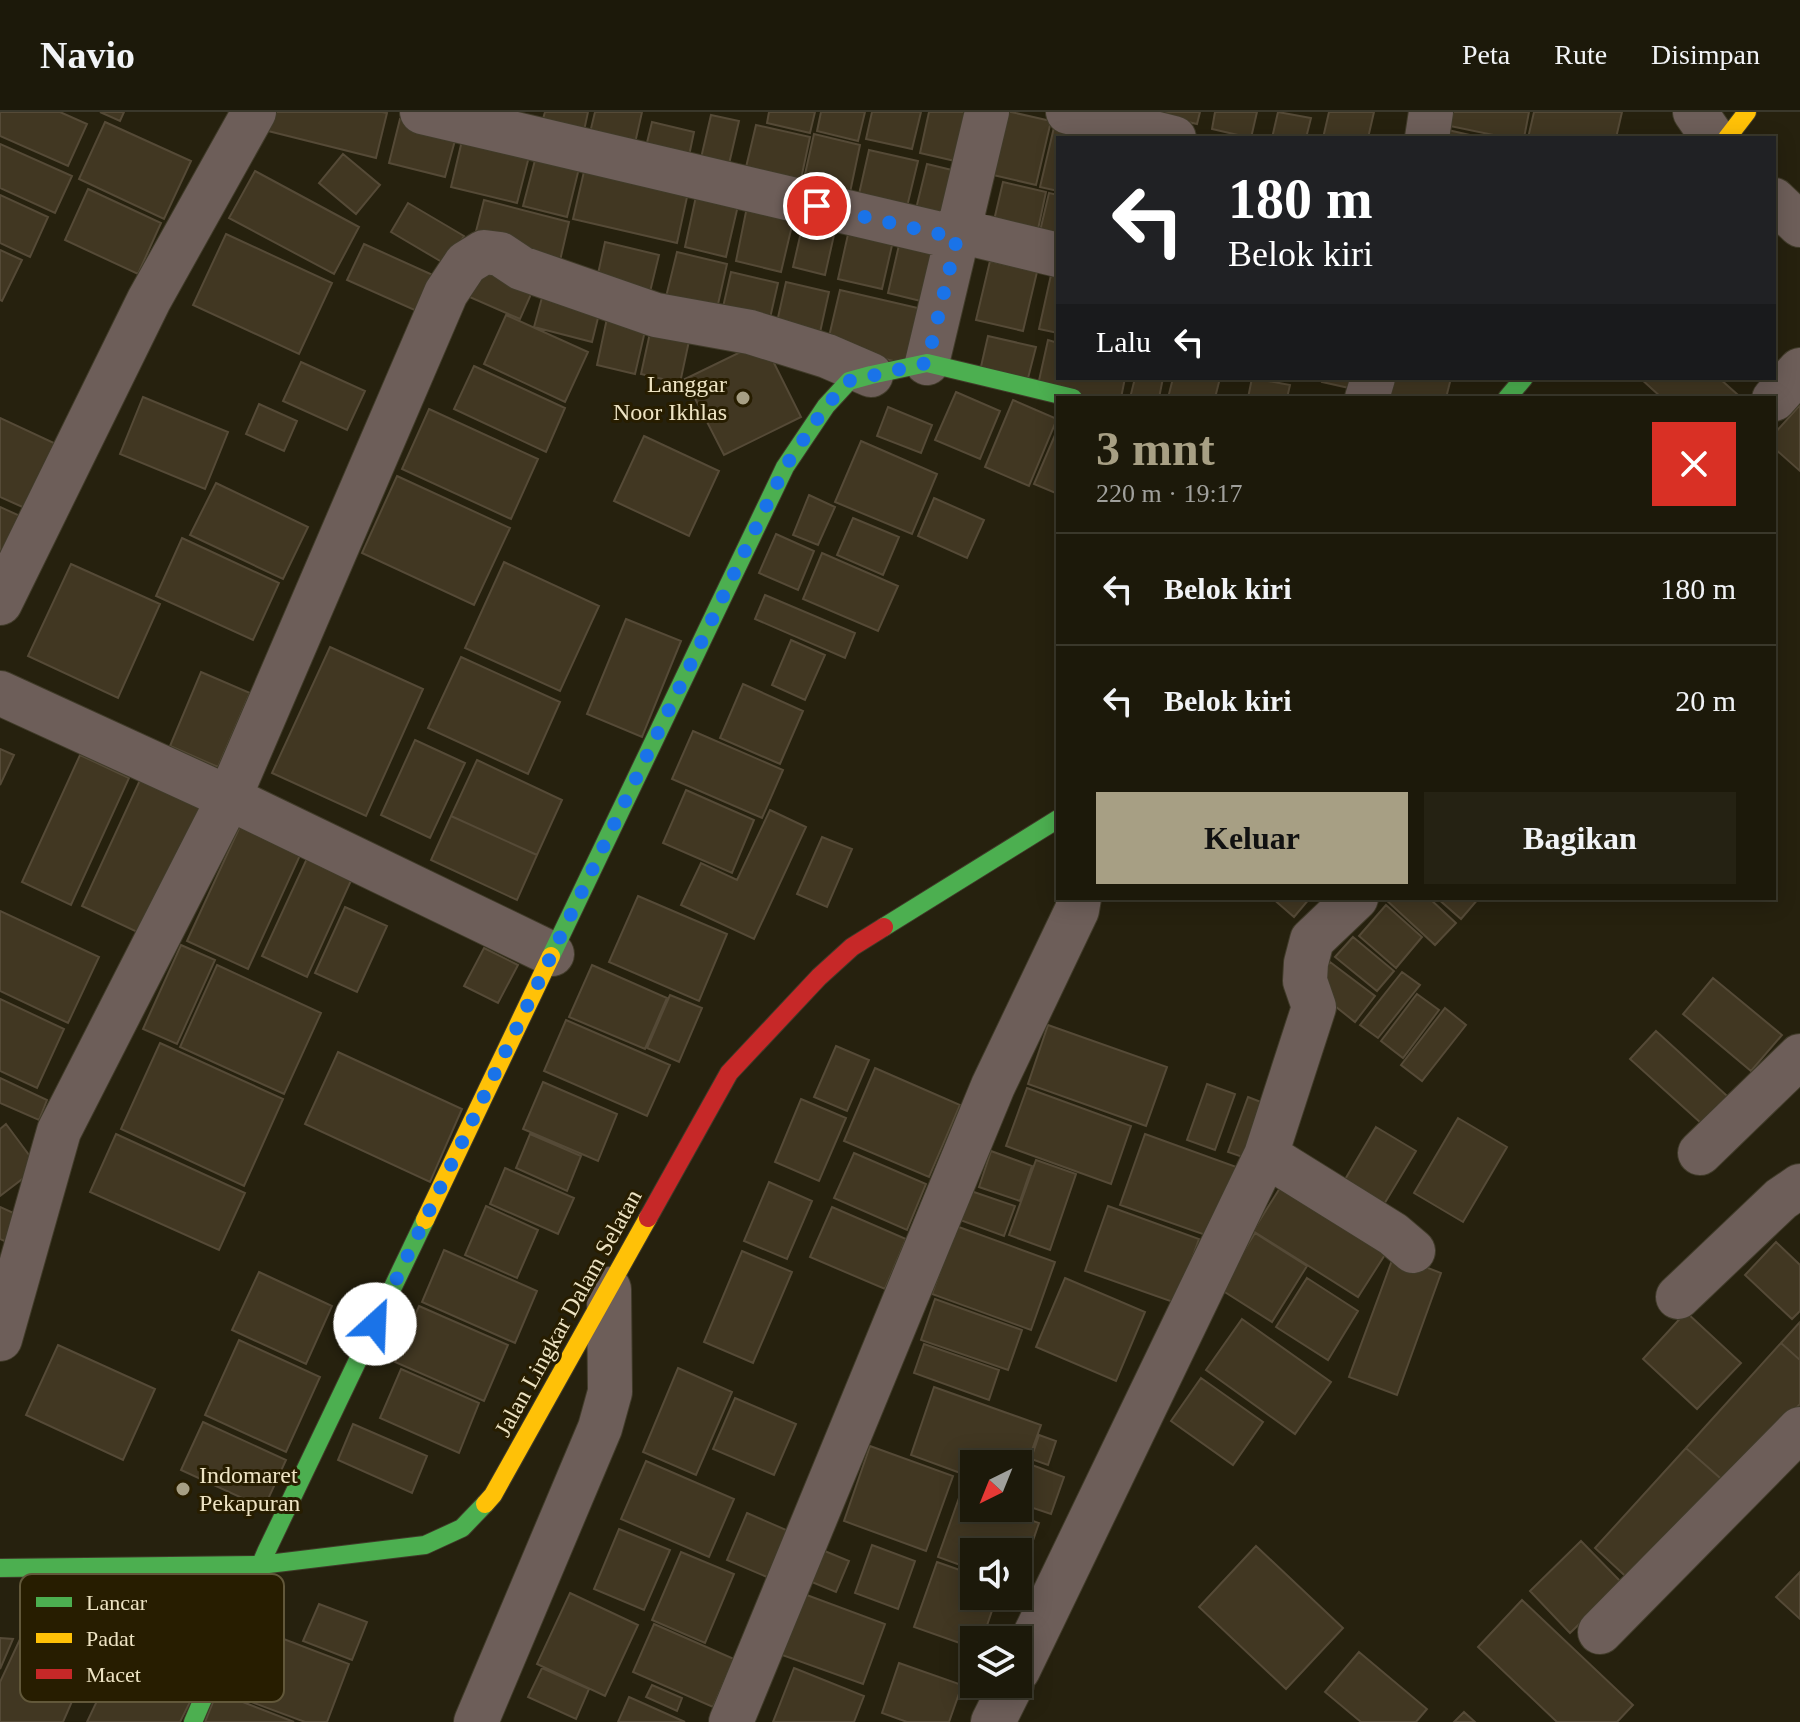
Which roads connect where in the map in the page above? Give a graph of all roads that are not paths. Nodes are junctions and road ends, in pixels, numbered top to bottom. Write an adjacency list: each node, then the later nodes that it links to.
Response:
1 (254, 112): 23 (street)
2 (422, 112): 14 (street)
3 (987, 112): 14 (street)
4 (1068, 112): 8 (street)
5 (1431, 112): 9 (street)
6 (1695, 112): 10 (street)
7 (1747, 112): 11 (street)
8 (1166, 136)
9 (1427, 136)
10 (1712, 136)
11 (1729, 136)
12 (1776, 202): 13 (street)
13 (1800, 225)
14 (958, 235): 15 (street); 16 (street)
15 (1056, 255)
16 (927, 363): 18 (street); 20 (street)
17 (1800, 370): 22 (street)
18 (871, 375): 25 (street); 29 (street)
19 (1522, 380): 21 (street)
20 (1065, 396)
21 (1509, 396)
22 (1776, 397)
23 (0, 603)
24 (0, 693): 25 (street)
25 (229, 798): 29 (street); 37 (street)
26 (1056, 820): 35 (street, Jalan Lingkar Dalam Selatan)
27 (1079, 900): 48 (street)
28 (1354, 900): 32 (street)
29 (552, 954): 39 (street)
30 (1800, 1056): 31 (street)
31 (1700, 1153)
32 (1266, 1155): 34 (street); 43 (street)
33 (1800, 1186): 36 (street)
34 (1413, 1251)
35 (609, 1289): 39 (street, Jalan Lingkar Dalam Selatan); 47 (street)
36 (1678, 1297)
37 (0, 1339)
38 (1800, 1429): 42 (street)
39 (260, 1565): 40 (street, Jalan Lingkar Dalam Selatan); 41 (street)
40 (0, 1568)
41 (256, 1574)
42 (1600, 1632)
43 (1032, 1641)
44 (1005, 1698): 49 (street)
45 (202, 1702): 46 (street)
46 (193, 1722)
47 (476, 1722)
48 (731, 1722)
49 (993, 1722)

